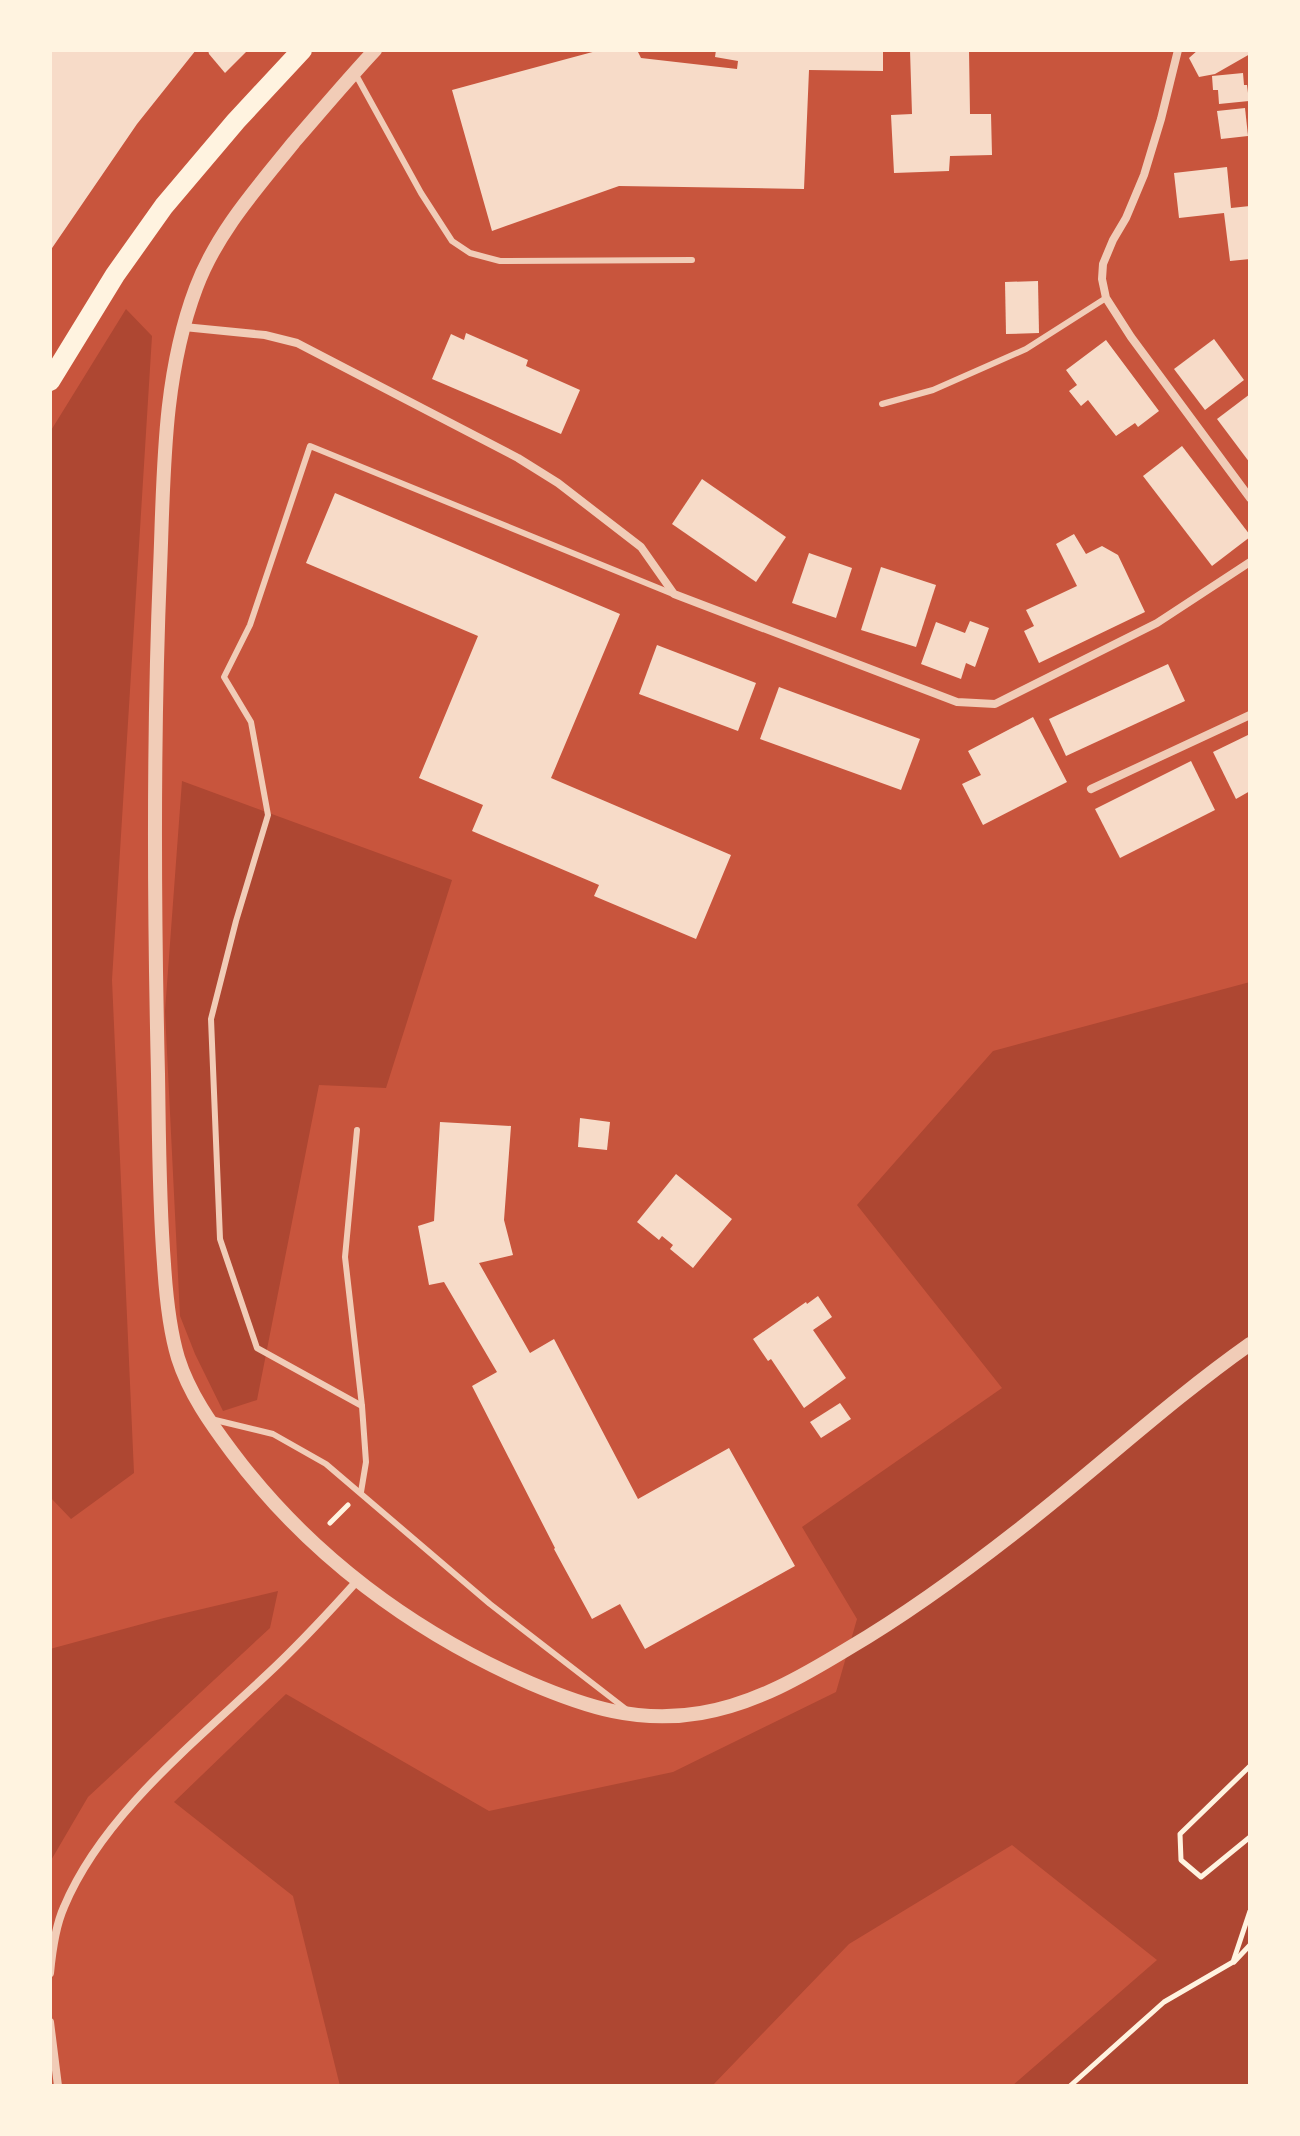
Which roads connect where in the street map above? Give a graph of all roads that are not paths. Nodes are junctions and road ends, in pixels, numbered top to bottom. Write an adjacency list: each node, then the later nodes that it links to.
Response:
1 (302, 50): 8 (main road)
2 (375, 50): 4 (street)
3 (1178, 50): 6 (street)
4 (354, 72): 5 (lane); 7 (street)
5 (692, 260)
6 (1106, 298): 9 (lane); 10 (street)
7 (184, 327): 12 (street); 18 (street)
8 (50, 381)
9 (882, 404)
10 (1250, 498)
11 (1250, 562): 12 (street)
12 (674, 594): 17 (lane)
13 (1250, 715): 14 (street)
14 (1091, 789)
15 (357, 1130): 17 (lane)
16 (1250, 1344): 21 (street)
17 (362, 1406): 19 (lane)
18 (207, 1418): 19 (lane); 20 (street)
19 (361, 1492): 21 (lane)
20 (357, 1581): 21 (street); 22 (street)
21 (633, 1715)
22 (50, 1973)
23 (50, 2022): 24 (street)
24 (58, 2086)

